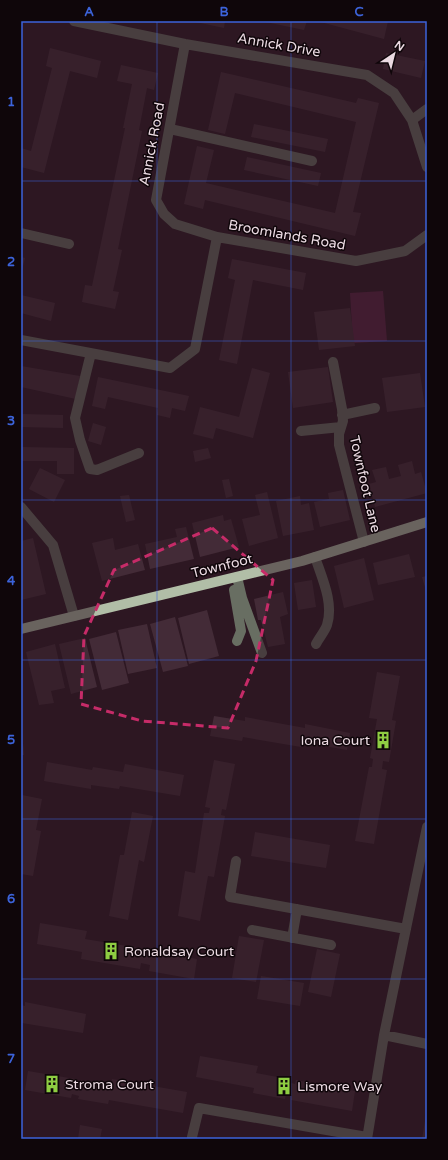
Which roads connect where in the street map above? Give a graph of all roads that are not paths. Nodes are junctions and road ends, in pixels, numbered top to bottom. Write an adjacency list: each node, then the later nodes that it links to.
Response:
1 (74, 21): 2 (street, Annick Drive)
2 (186, 44): 4 (street, Annick Drive); 5 (street, Annick Road)
3 (427, 109): 4 (street)
4 (412, 120): 7 (street, Annick Drive)
5 (170, 129): 6 (street); 10 (street, Annick Road)
6 (312, 161)
7 (427, 167)
8 (21, 233): 11 (street)
9 (427, 235): 10 (street, Broomlands Road)
10 (217, 237): 13 (street, Broomlands Road)
11 (69, 244)
12 (21, 340): 13 (street, Broomlands Road)
13 (91, 353): 19 (street)
14 (333, 362): 16 (street, Townfoot Lane)
15 (375, 408): 16 (street)
16 (342, 415): 17 (street, Townfoot Lane)
17 (341, 427): 18 (street); 22 (street, Townfoot Lane)
18 (301, 431)
19 (139, 453)
20 (21, 507): 25 (street)
21 (427, 522): 22 (main road, Townfoot)
22 (364, 542): 23 (main road, Townfoot)
23 (315, 558): 24 (main road, Townfoot); 28 (street)
24 (234, 578): 25 (main road, Townfoot); 27 (street); 29 (street)
25 (74, 616): 26 (main road, Townfoot)
26 (21, 629)
27 (237, 641)
28 (316, 644)
29 (262, 653)
30 (427, 828): 33 (street)
31 (236, 862): 32 (street)
32 (297, 909): 33 (street); 35 (street)
33 (406, 929): 37 (street)
34 (252, 930): 35 (street)
35 (292, 938): 36 (street)
36 (330, 945)
37 (384, 1034): 38 (street); 40 (street)
38 (427, 1044)
39 (192, 1137): 40 (street)
40 (367, 1138)

